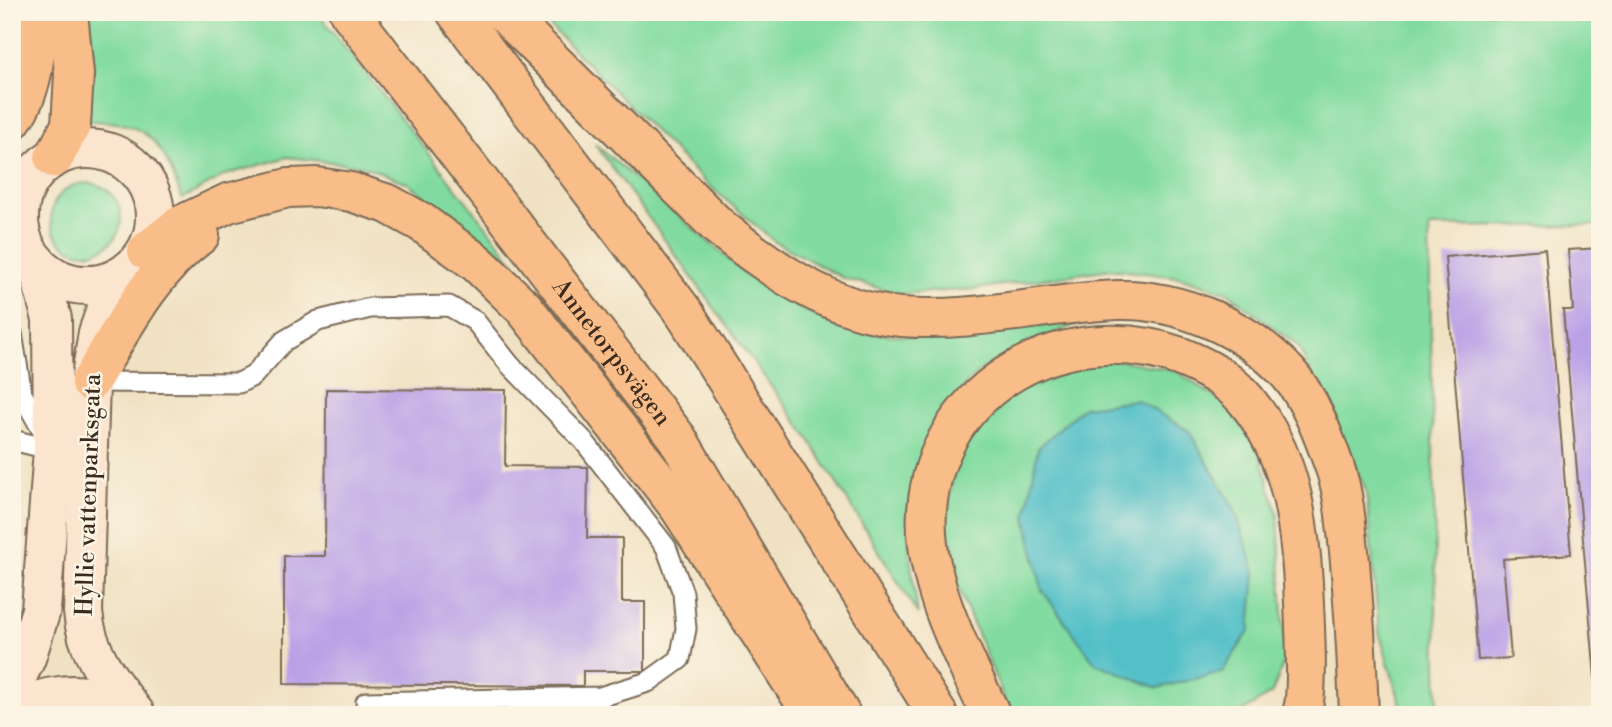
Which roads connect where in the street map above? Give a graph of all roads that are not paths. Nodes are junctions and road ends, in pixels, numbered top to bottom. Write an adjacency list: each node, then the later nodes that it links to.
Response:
1 (37, 12): 6 (main road)
2 (68, 12): 7 (main road)
3 (349, 12): 21 (main road, Annetorpsvägen)
4 (456, 12): 22 (main road)
5 (503, 12): 24 (main road)
6 (12, 120)
7 (34, 170): 9 (street); 10 (street)
8 (258, 193): 10 (main road); 12 (main road); 20 (main road)
9 (24, 248): 10 (street); 14 (street, Hyllie vattenparksgata)
10 (139, 260): 12 (street, Hyllie vattenparksgata)
11 (12, 332): 14 (lane)
12 (90, 382): 16 (lane); 19 (street, Hyllie vattenparksgata)
13 (12, 440): 14 (lane)
14 (53, 450): 15 (street, Hyllie vattenparksgata)
15 (12, 687)
16 (366, 702)
17 (1303, 713): 23 (main road)
18 (13, 715): 19 (street)
19 (134, 715)
20 (813, 715)
21 (841, 715)
22 (938, 715)
23 (991, 715)
24 (1359, 715)

